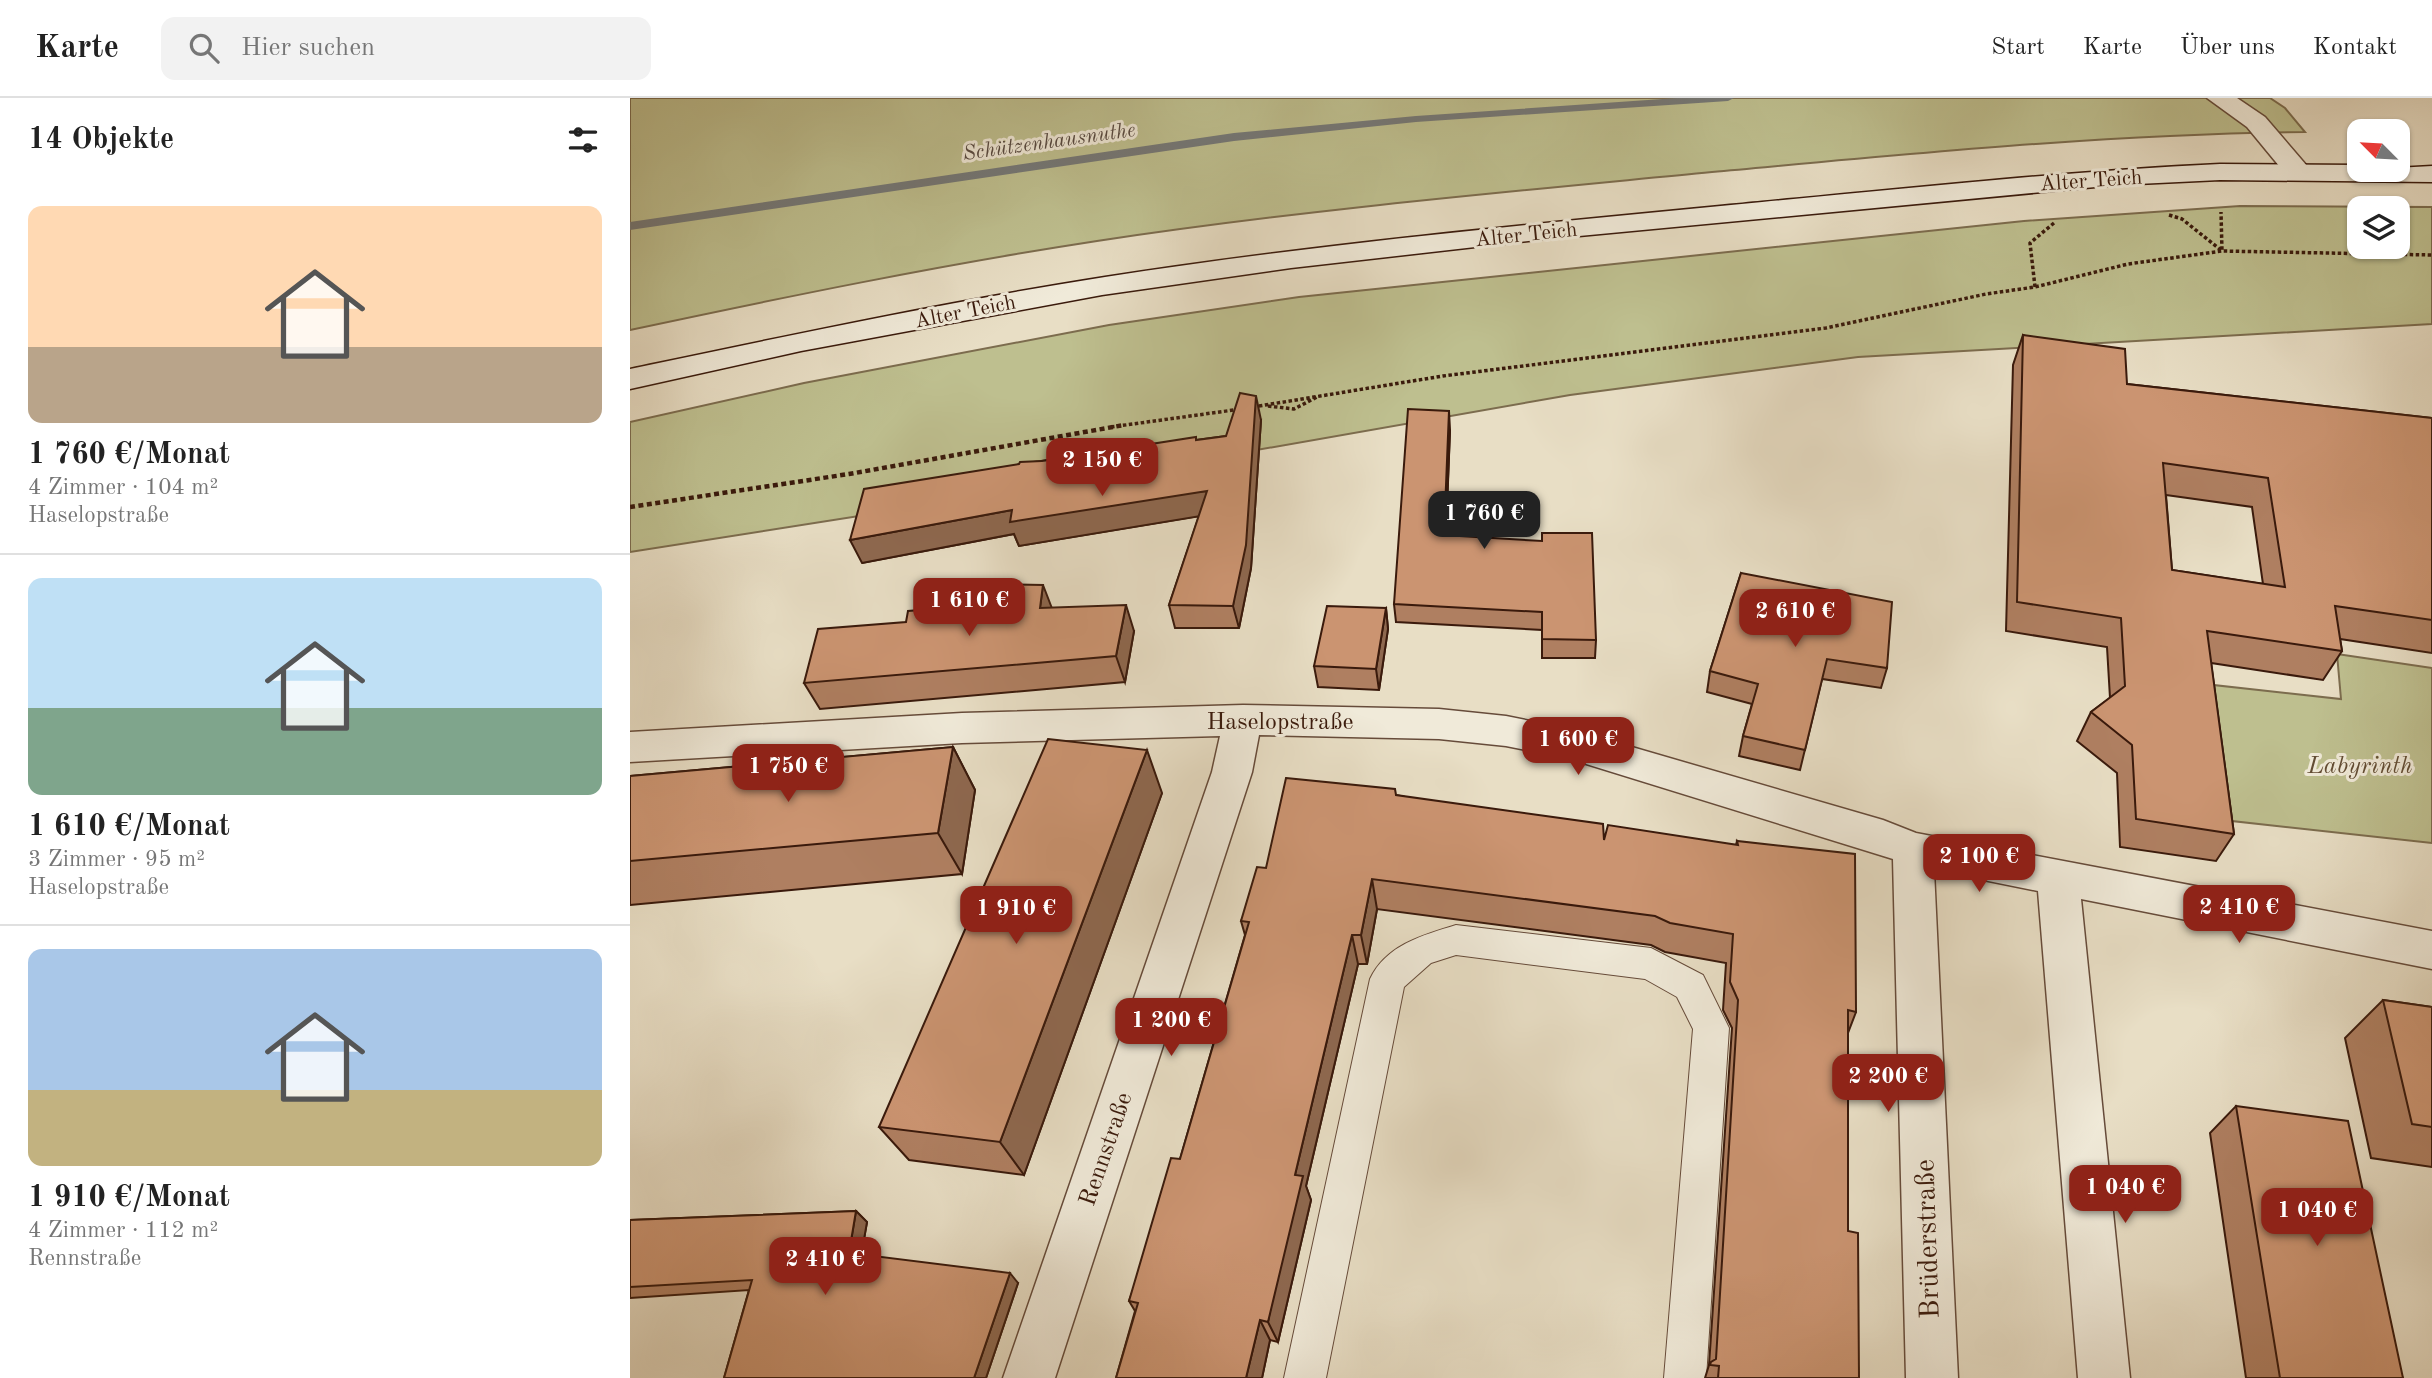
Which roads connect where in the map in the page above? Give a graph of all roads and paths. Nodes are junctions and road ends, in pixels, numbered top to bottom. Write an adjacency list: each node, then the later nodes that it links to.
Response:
1 (2222, 99): 3 (street)
2 (2220, 172): 3 (street, Alter Teich); 7 (path); 10 (street, Alter Teich)
3 (2298, 172): 4 (street, Alter Teich)
4 (2432, 174)
5 (2158, 211): 7 (path)
6 (2057, 221): 9 (path)
7 (2222, 251): 8 (path); 9 (path)
8 (2432, 255)
9 (2035, 287): 11 (path)
10 (630, 379)
11 (1318, 396): 12 (path); 12 (path)
12 (1264, 405): 13 (path)
13 (630, 507)
14 (1242, 720): 15 (street, Haselopstraße); 16 (street, Haselopstraße); 19 (street, Rennstraße)
15 (630, 747)
16 (1913, 849): 17 (street, Haselopstraße); 22 (street, Brüderstraße)
17 (2058, 878): 18 (street, Haselopstraße); 23 (street)
18 (2432, 950)
19 (1029, 1378)
20 (1305, 1378): 21 (lane)
21 (1685, 1378)
22 (1931, 1378)
23 (2104, 1378)

